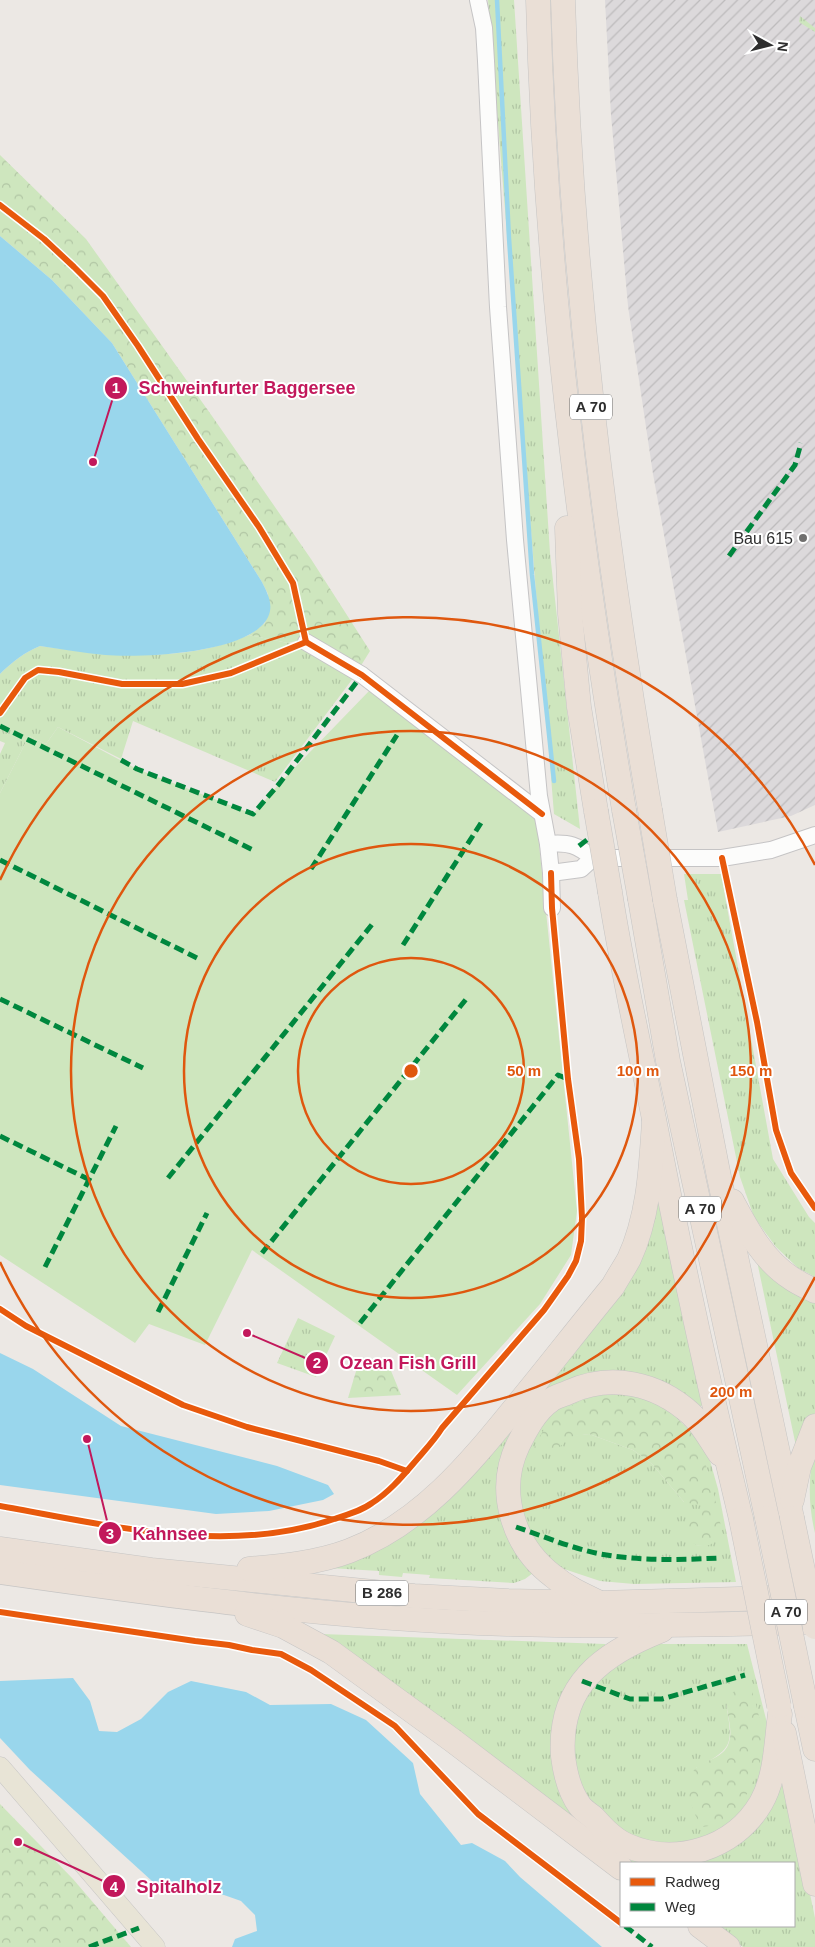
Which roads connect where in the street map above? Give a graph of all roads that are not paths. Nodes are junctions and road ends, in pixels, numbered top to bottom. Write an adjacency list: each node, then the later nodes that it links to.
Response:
1 (478, 0): 6 (street)
2 (538, 0): 4 (highway, A 70)
3 (563, 0): 13 (highway, A 70, bridge)
4 (571, 446): 12 (highway, bridge); 28 (highway, A 70, bridge)
5 (306, 642): 6 (street)
6 (542, 814): 8 (street)
7 (815, 835): 9 (street)
8 (548, 844): 9 (street); 10 (street)
9 (593, 858): 10 (street)
10 (551, 873): 11 (street)
11 (552, 908)
12 (654, 1121): 16 (highway); 19 (highway)
13 (719, 1177): 14 (highway); 17 (highway, A 70)
14 (815, 1291)
15 (815, 1426): 17 (highway)
16 (729, 1468): 23 (highway); 27 (highway, bridge)
17 (791, 1513): 26 (highway, A 70, bridge)
18 (0, 1549): 19 (highway, B 286)
19 (165, 1571): 23 (highway, B 286)
20 (0, 1572): 22 (highway, B 286)
21 (815, 1597): 23 (highway, B 286)
22 (208, 1600): 25 (highway, B 286); 30 (highway)
23 (599, 1602)
24 (815, 1622): 25 (highway, B 286)
25 (674, 1626): 27 (highway)
26 (815, 1627)
27 (780, 1710): 31 (highway)
28 (815, 1749)
29 (0, 1766): 33 (main road)
30 (620, 1867)
31 (815, 1884)
32 (701, 1927): 34 (highway)
33 (155, 1947)
34 (728, 1947)

